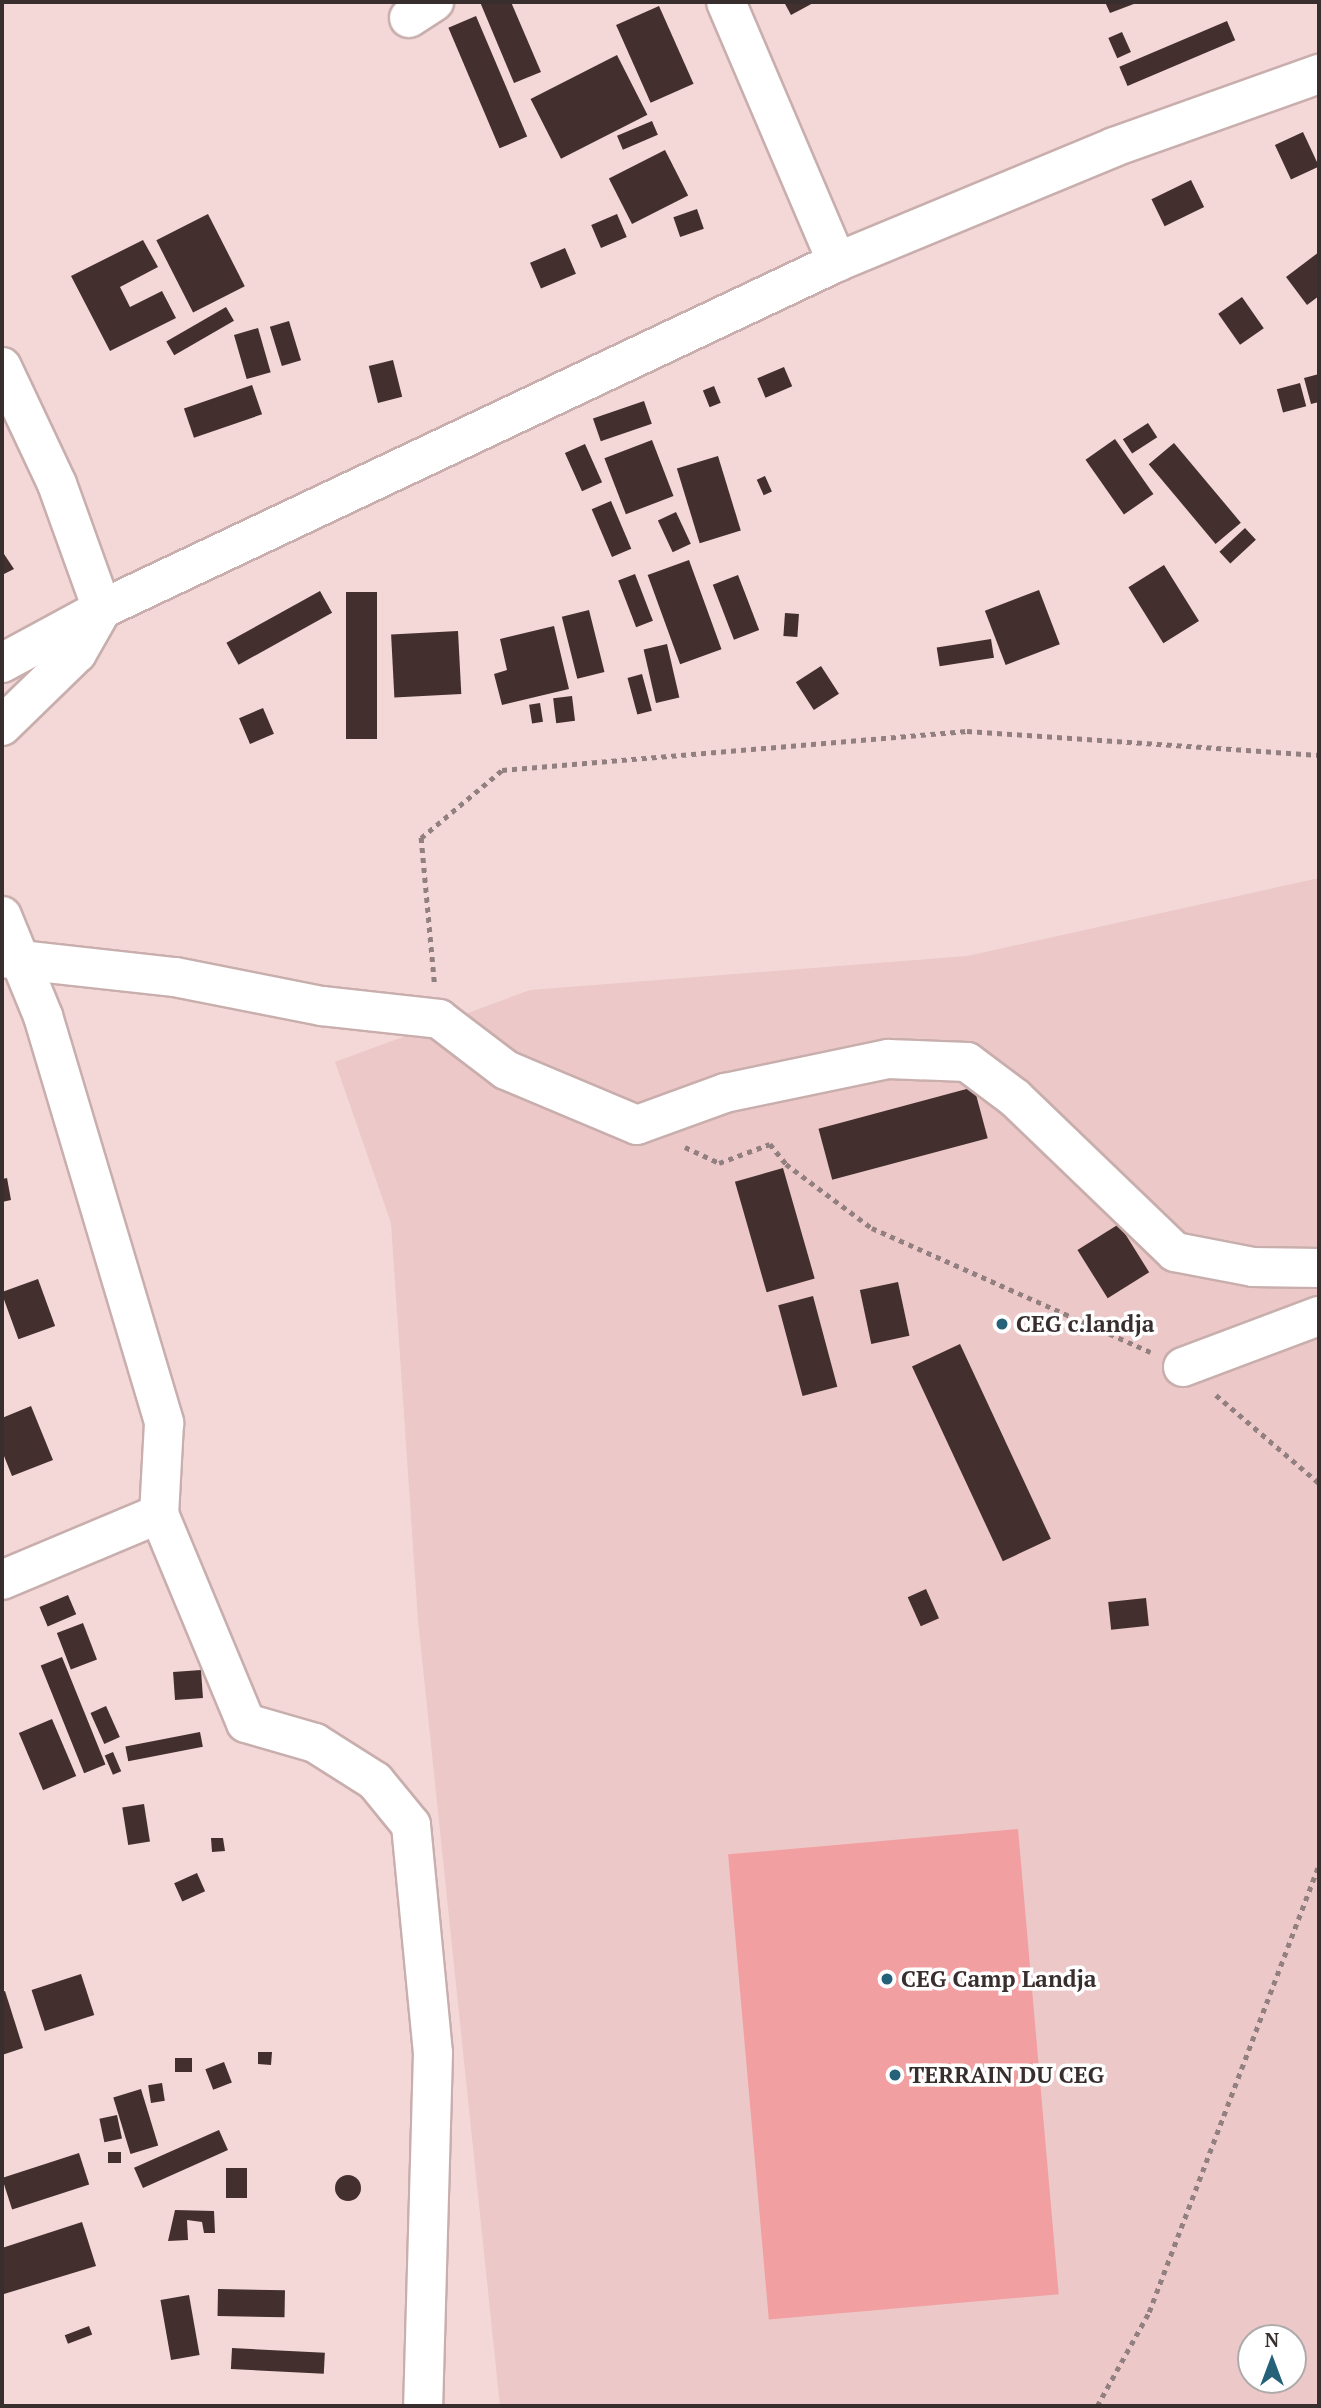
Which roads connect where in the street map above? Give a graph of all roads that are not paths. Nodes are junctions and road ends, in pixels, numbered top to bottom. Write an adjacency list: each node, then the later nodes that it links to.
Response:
1 (726, 2): 3 (street)
2 (1319, 74): 3 (street)
3 (837, 262): 5 (street)
4 (2, 367): 5 (street)
5 (102, 609): 6 (street); 7 (street)
6 (2, 663)
7 (2, 726)
8 (2, 916): 9 (street)
9 (11, 958): 10 (street); 13 (street)
10 (1319, 1268)
11 (1319, 1316): 12 (street)
12 (1183, 1367)
13 (159, 1514): 14 (street); 15 (street)
14 (2, 1580)
15 (423, 2406)

